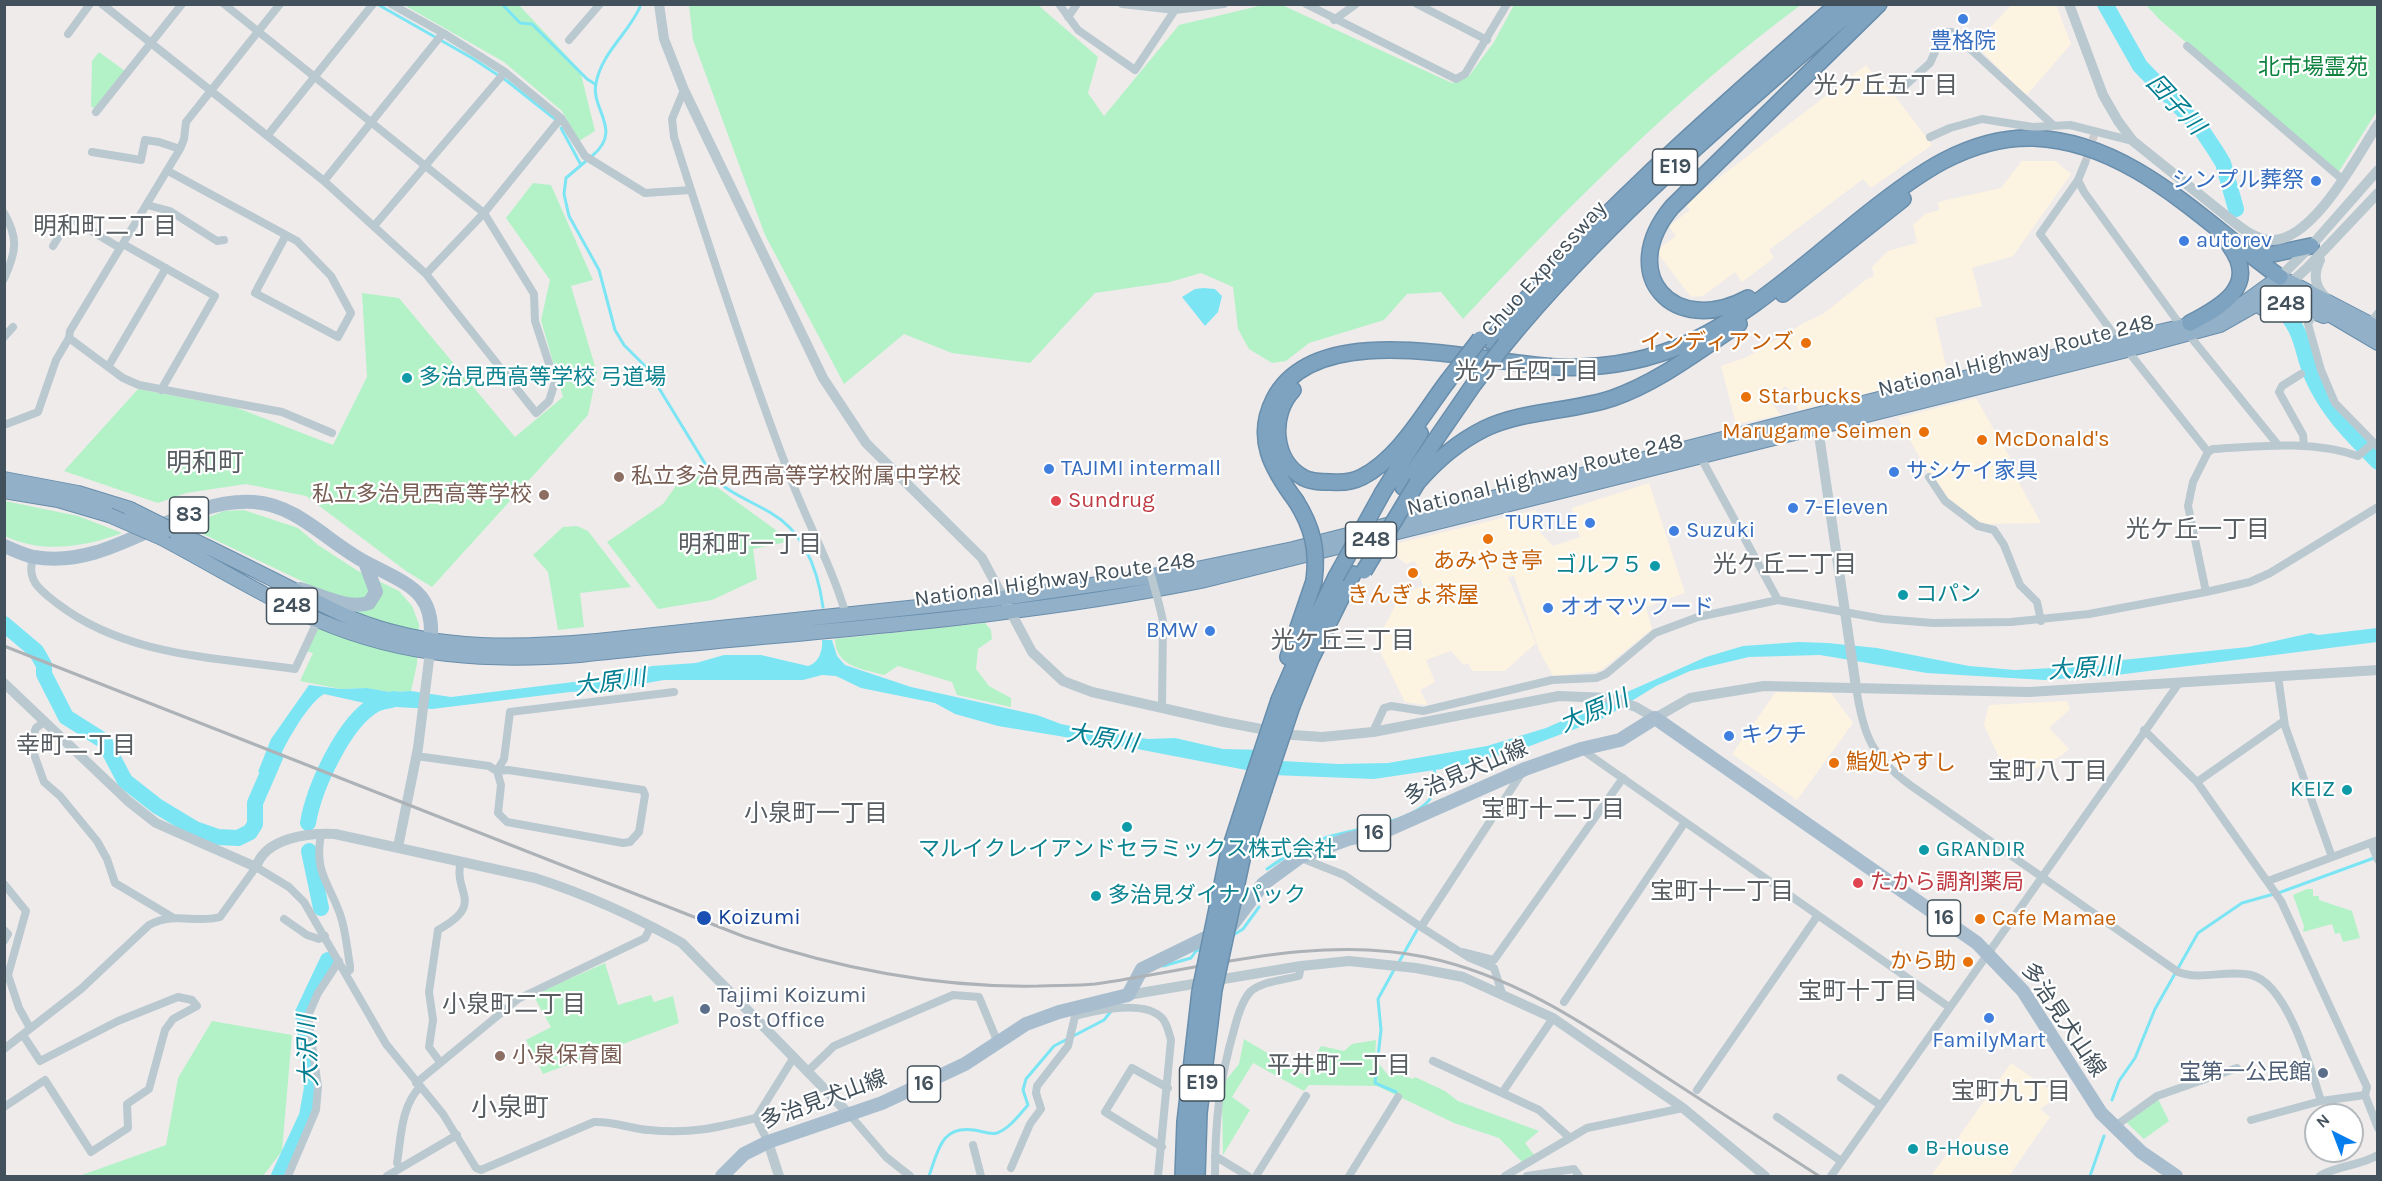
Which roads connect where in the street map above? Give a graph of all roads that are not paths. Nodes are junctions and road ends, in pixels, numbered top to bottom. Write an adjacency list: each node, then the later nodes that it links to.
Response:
1 (90, 4): 27 (street)
2 (102, 4): 30 (street)
3 (182, 4): 30 (street)
4 (224, 4): 25 (street)
5 (280, 4): 25 (street)
6 (373, 4): 33 (street)
7 (391, 4): 26 (street)
8 (600, 4): 28 (street)
9 (659, 4): 34 (street)
10 (1059, 4): 23 (street)
11 (1077, 4): 23 (street)
12 (1122, 4): 22 (street)
13 (1224, 4): 22 (street)
14 (1306, 4): 24 (street)
15 (1356, 4): 24 (street)
16 (1417, 4): 29 (street)
17 (1507, 4): 29 (street)
18 (1838, 4): 81 (highway, Chuo Expressway / E19)
19 (1859, 4): 81 (highway, Chuo Expressway / E19)
20 (1879, 4): 66 (highway)
21 (2069, 4): 44 (street)
22 (1175, 10): 23 (street)
23 (1068, 17)
24 (1334, 20): 29 (street)
25 (259, 30): 33 (street); 36 (street)
26 (443, 33): 32 (street); 39 (street)
27 (68, 34)
28 (569, 40)
29 (1487, 40)
30 (150, 43): 36 (street); 37 (street)
31 (2187, 46): 52 (street)
32 (505, 72): 38 (street); 48 (street)
33 (316, 76): 39 (street); 42 (street)
34 (684, 90): 54 (street); 108 (street)
35 (1900, 90): 41 (street)
36 (211, 91): 42 (street); 45 (street)
37 (96, 112)
38 (561, 118): 54 (street); 58 (street)
39 (372, 122): 48 (street); 53 (street)
40 (2378, 124): 52 (street)
41 (2053, 125): 43 (street); 44 (street)
42 (267, 136): 53 (street)
43 (1930, 137)
44 (2133, 141): 52 (street)
45 (180, 149): 46 (street); 50 (street)
46 (92, 152)
47 (2085, 164): 51 (street)
48 (427, 166): 58 (street); 59 (street)
49 (2378, 170): 65 (street)
50 (168, 171): 56 (street); 60 (street)
51 (2078, 180): 77 (street); 83 (street)
52 (2343, 180)
53 (324, 181): 59 (street)
54 (691, 190): 112 (street)
55 (2376, 197): 65 (street)
56 (147, 205): 61 (street); 64 (street)
57 (4, 213): 69 (street)
58 (484, 213): 68 (street); 68 (street)
59 (374, 226): 68 (street)
60 (286, 235): 60 (street)
61 (224, 240)
62 (2233, 245): 65 (highway); 66 (highway); 70 (highway); 77 (highway); 78 (highway)
63 (53, 246): 64 (street)
64 (122, 246): 67 (street); 80 (street)
65 (2319, 247): 70 (street); 71 (street)
66 (1806, 262): 122 (highway, bridge)
67 (166, 268): 84 (street); 87 (street)
68 (426, 274)
69 (4, 279)
70 (2282, 282): 71 (highway, 248); 73 (highway, National Highway Route 248 / 248); 74 (highway, 248); 77 (highway, National Highway Route 248 / 248)
71 (2333, 306): 75 (highway, 248)
72 (2315, 312): 73 (highway, 248); 74 (highway, 248); 92 (street)
73 (2232, 321): 77 (highway, National Highway Route 248 / 248)
74 (2339, 322): 82 (highway, 248)
75 (2375, 322)
76 (13, 327): 79 (street)
77 (2187, 328): 83 (highway, National Highway Route 248 / 248); 91 (street)
78 (1728, 331): 86 (highway); 98 (highway)
79 (4, 337)
80 (69, 338): 84 (street); 89 (street)
81 (1492, 341): 86 (highway, Chuo Expressway / E19); 98 (highway, Chuo Expressway / E19, bridge)
82 (2378, 343)
83 (2122, 345): 88 (highway, National Highway Route 248 / 248); 94 (street)
84 (108, 367): 87 (street)
85 (2301, 374): 93 (street)
86 (1452, 382): 122 (highway, Chuo Expressway / E19, bridge)
87 (161, 390): 90 (street)
88 (1817, 422): 95 (highway, National Highway Route 248 / 248); 108 (highway, National Highway Route 248 / 248); 111 (street)
89 (4, 425)
90 (332, 433)
91 (2278, 445): 93 (street); 94 (street)
92 (2375, 445): 93 (street)
93 (2304, 446)
94 (2208, 452): 107 (street)
95 (1701, 458): 109 (street); 110 (highway, National Highway Route 248 / 248)
96 (1929, 477): 114 (street)
97 (4, 479): 101 (highway, National Highway Route 248 / 248, bridge)
98 (1410, 485): 122 (highway, bridge)
99 (4, 491): 101 (highway, National Highway Route 248 / 248, bridge)
100 (2378, 507): 107 (street)
101 (168, 534): 106 (highway, National Highway Route 248 / 248); 113 (highway, National Highway Route 248 / 248)
102 (4, 546): 103 (main road, 83)
103 (33, 557): 104 (main road, 83); 113 (street)
104 (365, 562): 106 (main road); 115 (main road, 83)
105 (1149, 568): 123 (street, bridge)
106 (278, 582): 115 (highway, National Highway Route 248 / 248)
107 (2206, 592): 114 (street)
108 (1003, 598): 110 (street); 112 (highway, National Highway Route 248 / 248)
109 (1778, 600): 111 (street); 128 (street)
110 (1010, 611): 115 (highway, National Highway Route 248 / 248); 123 (street)
111 (1845, 614): 114 (street); 118 (street)
112 (846, 615): 115 (highway, National Highway Route 248 / 248)
113 (318, 620): 115 (highway, National Highway Route 248 / 248)
114 (2041, 621)
115 (431, 645): 130 (street)
116 (2378, 670): 117 (street)
117 (2278, 676): 120 (street); 126 (street)
118 (1855, 682): 120 (street); 124 (street); 144 (street)
119 (4, 683): 125 (street)
120 (2179, 683): 127 (street)
121 (674, 692): 132 (street)
122 (1282, 702): 161 (highway, E19, bridge)
123 (1162, 708): 128 (street)
124 (1655, 718): 128 (street); 129 (main road, 多治見犬山線 / 16); 156 (main road, 多治見犬山線 / 16)
125 (45, 721): 143 (street); 148 (street)
126 (2284, 721): 134 (street); 140 (street)
127 (2144, 730): 134 (street); 144 (street)
128 (1373, 732)
129 (1581, 749): 131 (main road, 多治見犬山線 / 16); 133 (street)
130 (417, 752): 132 (street); 138 (street)
131 (1525, 769): 139 (main road, 多治見犬山線 / 16); 151 (street)
132 (497, 771): 132 (street)
133 (1623, 778): 135 (street); 155 (street)
134 (2197, 782): 146 (street)
135 (1685, 822): 147 (street); 164 (street)
136 (321, 834): 138 (street); 143 (street); 160 (street)
137 (2374, 844): 140 (street); 141 (street)
138 (398, 848): 142 (street)
139 (1300, 857): 151 (street); 163 (main road, 多治見犬山線 / 16)
140 (2332, 857): 146 (street)
141 (2378, 860)
142 (461, 861): 150 (street); 174 (street)
143 (256, 867): 148 (street); 153 (street)
144 (2042, 876): 156 (street); 185 (street)
145 (4, 884): 159 (street)
146 (2270, 884): 182 (street)
147 (1818, 915): 165 (street); 180 (street)
148 (172, 917): 168 (street)
149 (284, 919): 153 (street)
150 (651, 926): 172 (street); 174 (street)
151 (1421, 927): 155 (street)
152 (4, 930): 154 (street)
153 (325, 936): 157 (street)
154 (4, 941)
155 (1463, 952): 162 (street)
156 (1988, 953): 165 (street); 193 (main road, 多治見犬山線 / 16)
157 (339, 961): 160 (street); 205 (street)
158 (1301, 966): 162 (street); 163 (street); 201 (street)
159 (6, 972): 168 (street)
160 (345, 973): 178 (street)
161 (1207, 991): 212 (highway, E19); 213 (highway, E19)
162 (1502, 993): 167 (street)
163 (1128, 995): 166 (main road, 多治見犬山線 / 16)
164 (1564, 1002)
165 (1949, 1007): 186 (street)
166 (1076, 1012): 170 (main road, 多治見犬山線 / 16); 179 (street); 204 (street)
167 (1552, 1018): 181 (street); 188 (street)
168 (30, 1028): 169 (street)
169 (23, 1035): 171 (street); 187 (street)
170 (998, 1043): 176 (street); 189 (main road, 多治見犬山線 / 16)
171 (4, 1049)
172 (794, 1057): 176 (street); 191 (street)
173 (1433, 1061): 181 (street)
174 (440, 1062): 178 (street)
175 (2237, 1068): 193 (street)
176 (808, 1071): 189 (street)
177 (1841, 1078): 186 (street)
178 (418, 1085): 195 (street); 203 (street)
179 (1168, 1088): 199 (street); 199 (street)
180 (1697, 1090)
181 (1502, 1093): 196 (street)
182 (2365, 1095): 185 (street); 194 (street)
183 (1306, 1096): 216 (street)
184 (1398, 1097): 217 (street)
185 (2321, 1101): 192 (street)
186 (1880, 1105): 202 (street)
187 (4, 1107)
188 (1683, 1108): 196 (street); 221 (street)
189 (849, 1113): 197 (main road, 多治見犬山線 / 16); 209 (street)
190 (1777, 1117): 202 (street)
191 (756, 1118): 195 (street); 197 (street)
192 (2251, 1120)
193 (2114, 1127): 223 (main road, 多治見犬山線 / 16)
194 (2378, 1128)
195 (457, 1135): 203 (street)
196 (1569, 1137): 218 (street)
197 (768, 1142): 207 (main road, 多治見犬山線 / 16); 208 (street)
198 (973, 1145): 210 (street)
199 (1162, 1147): 211 (street)
200 (2378, 1155): 224 (street)
201 (1215, 1156): 214 (street); 215 (street)
202 (1840, 1161): 222 (street)
203 (400, 1168): 206 (street)
204 (1011, 1168)
205 (288, 1176)
206 (387, 1176)
207 (722, 1176)
208 (778, 1176)
209 (910, 1176)
210 (981, 1176)
211 (1158, 1176)
212 (1183, 1176)
213 (1197, 1176)
214 (1215, 1176)
215 (1248, 1176)
216 (1256, 1176)
217 (1349, 1176)
218 (1505, 1176)
219 (1527, 1176): 220 (street)
220 (1579, 1176)
221 (1765, 1176)
222 (1830, 1176)
223 (2176, 1176)
224 (2320, 1176)

